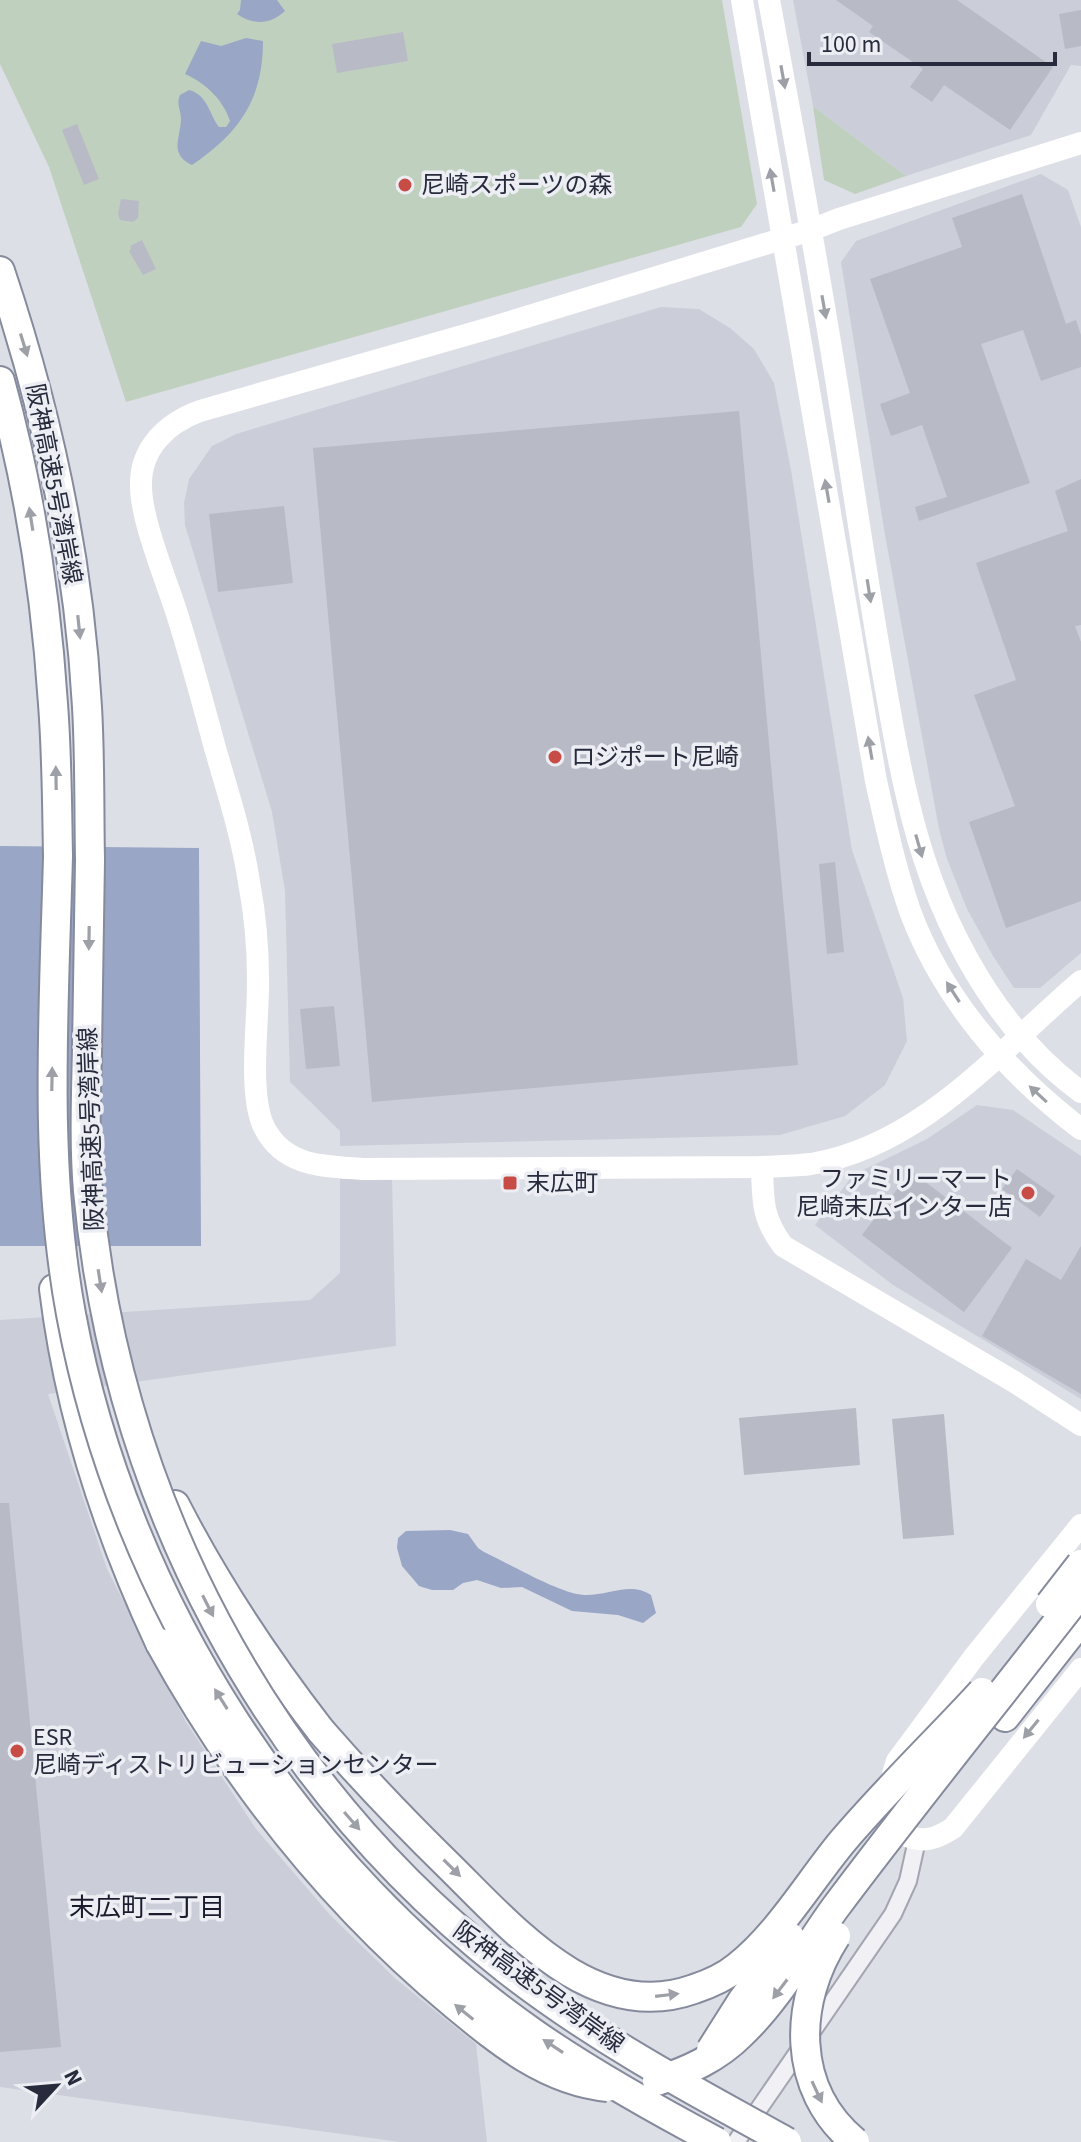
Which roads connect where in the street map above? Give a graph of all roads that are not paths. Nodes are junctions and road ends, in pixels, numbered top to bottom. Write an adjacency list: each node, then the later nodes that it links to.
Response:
1 (742, 0): 5 (street, one-way to 1)
2 (769, 0): 4 (street, one-way to 4)
3 (1080, 145): 4 (street)
4 (811, 230): 5 (street); 9 (street, one-way to 9)
5 (782, 238): 10 (street, one-way to 5); 14 (street)
6 (0, 271): 15 (highway, 阪神高速5号湾岸線, one-way to 15, bridge)
7 (0, 381): 12 (highway, 阪神高速5号湾岸線, one-way to 7, bridge)
8 (1081, 981): 9 (street)
9 (1020, 1035): 10 (street); 11 (street)
10 (1000, 1054): 13 (street, one-way to 10); 14 (street)
11 (1081, 1092)
12 (51, 1123): 19 (highway, one-way to 12, bridge); 25 (highway, 阪神高速5号湾岸線, one-way to 12, bridge)
13 (1081, 1129)
14 (762, 1167): 16 (street)
15 (117, 1368): 22 (highway, one-way to 22, bridge); 27 (highway, 阪神高速5号湾岸線, one-way to 27, bridge)
16 (1081, 1425)
17 (1081, 1525): 23 (street)
18 (1081, 1564): 22 (highway, bridge)
19 (1081, 1592)
20 (1081, 1620): 28 (highway, one-way to 28, bridge)
21 (1081, 1669): 23 (street, one-way to 23)
22 (982, 1692): 24 (highway, bridge)
23 (917, 1840): 26 (street)
24 (700, 2142)
25 (717, 2142)
26 (736, 2142)
27 (787, 2142)
28 (855, 2142)

